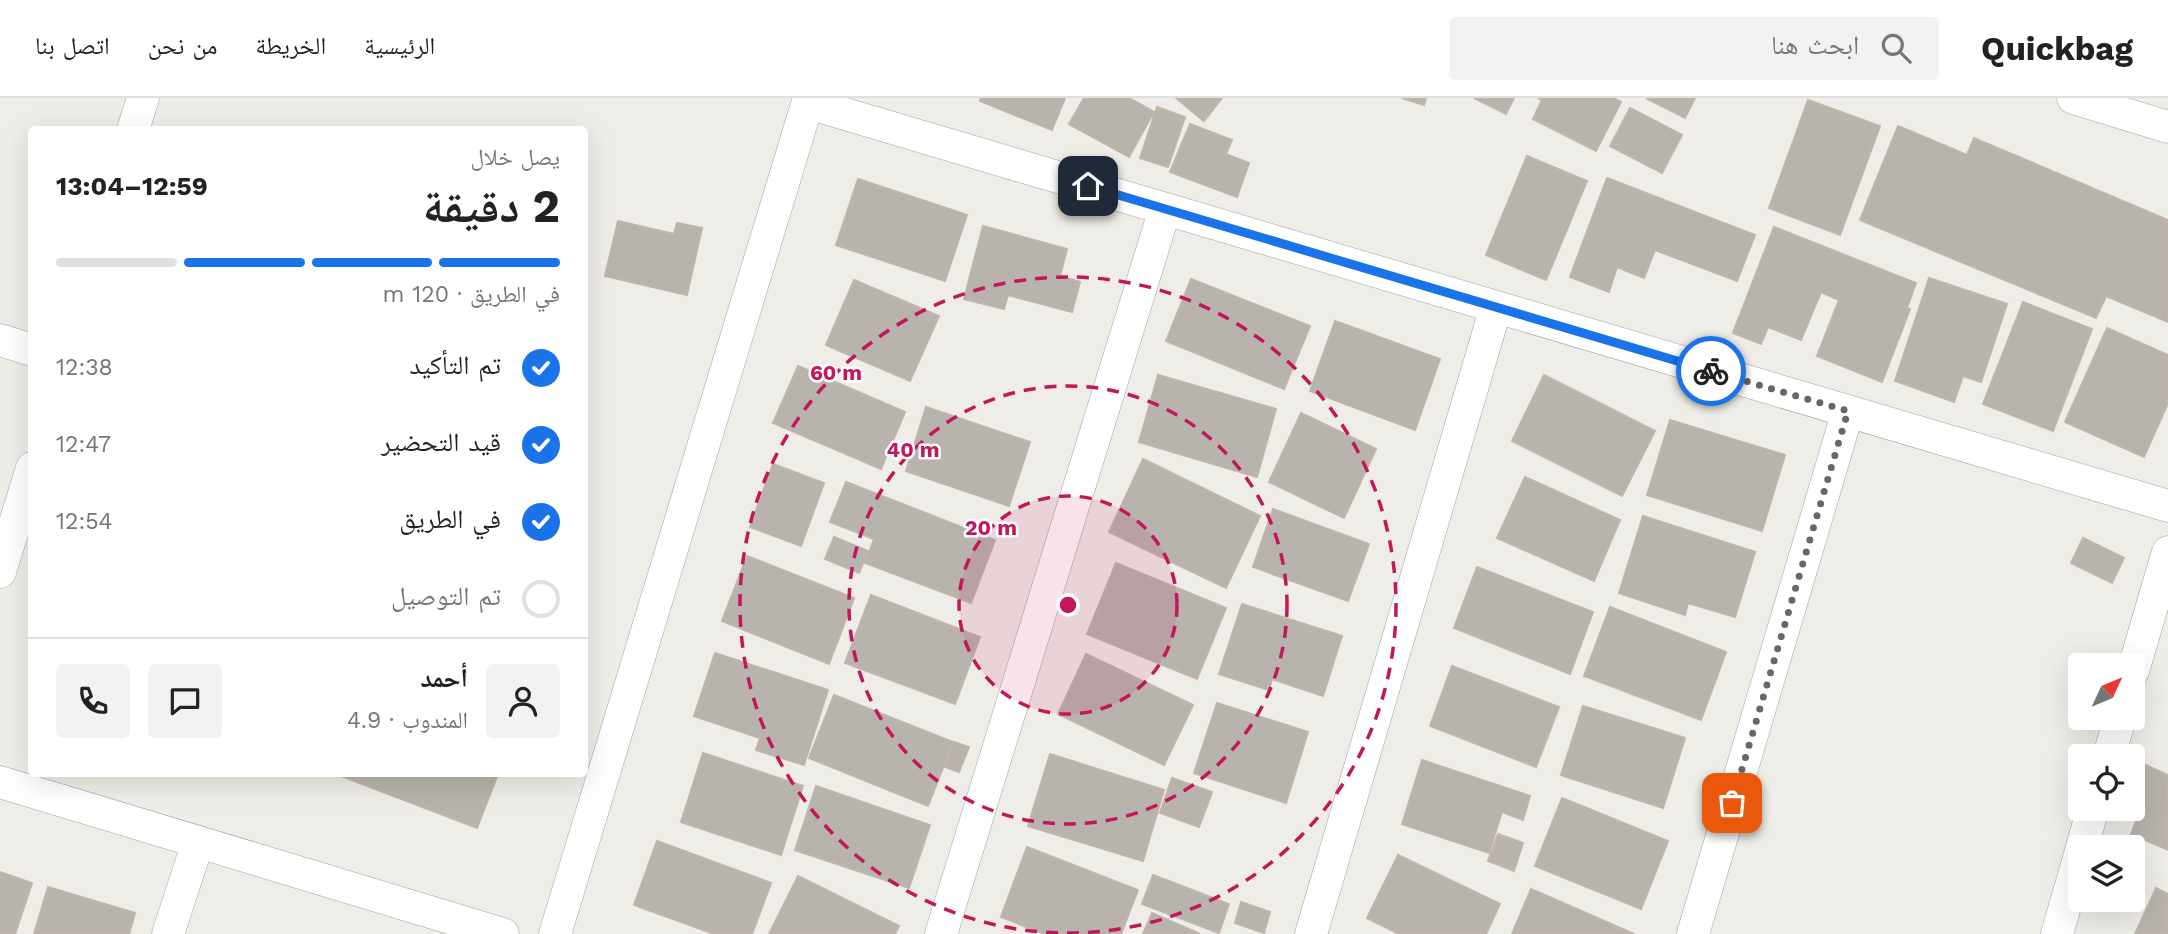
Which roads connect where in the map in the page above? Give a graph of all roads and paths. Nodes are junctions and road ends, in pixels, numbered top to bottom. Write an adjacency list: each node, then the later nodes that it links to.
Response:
1 (143, 98): 4 (street)
2 (2073, 98): 5 (street)
3 (808, 100): 6 (street); 21 (street)
4 (134, 126)
5 (2168, 127)
6 (1165, 209): 7 (street); 22 (street)
7 (1496, 307): 10 (street); 23 (street)
8 (0, 340): 9 (street)
9 (28, 349)
10 (1848, 411): 12 (street); 24 (street)
11 (28, 481): 14 (street)
12 (2168, 506)
13 (2168, 552): 15 (street)
14 (0, 572)
15 (2138, 653)
16 (0, 782): 17 (street)
17 (198, 842): 19 (street); 20 (street)
18 (2068, 895): 25 (street)
19 (169, 934)
20 (503, 934)
21 (555, 934)
22 (941, 934)
23 (1311, 934)
24 (1693, 934)
25 (2057, 934)

